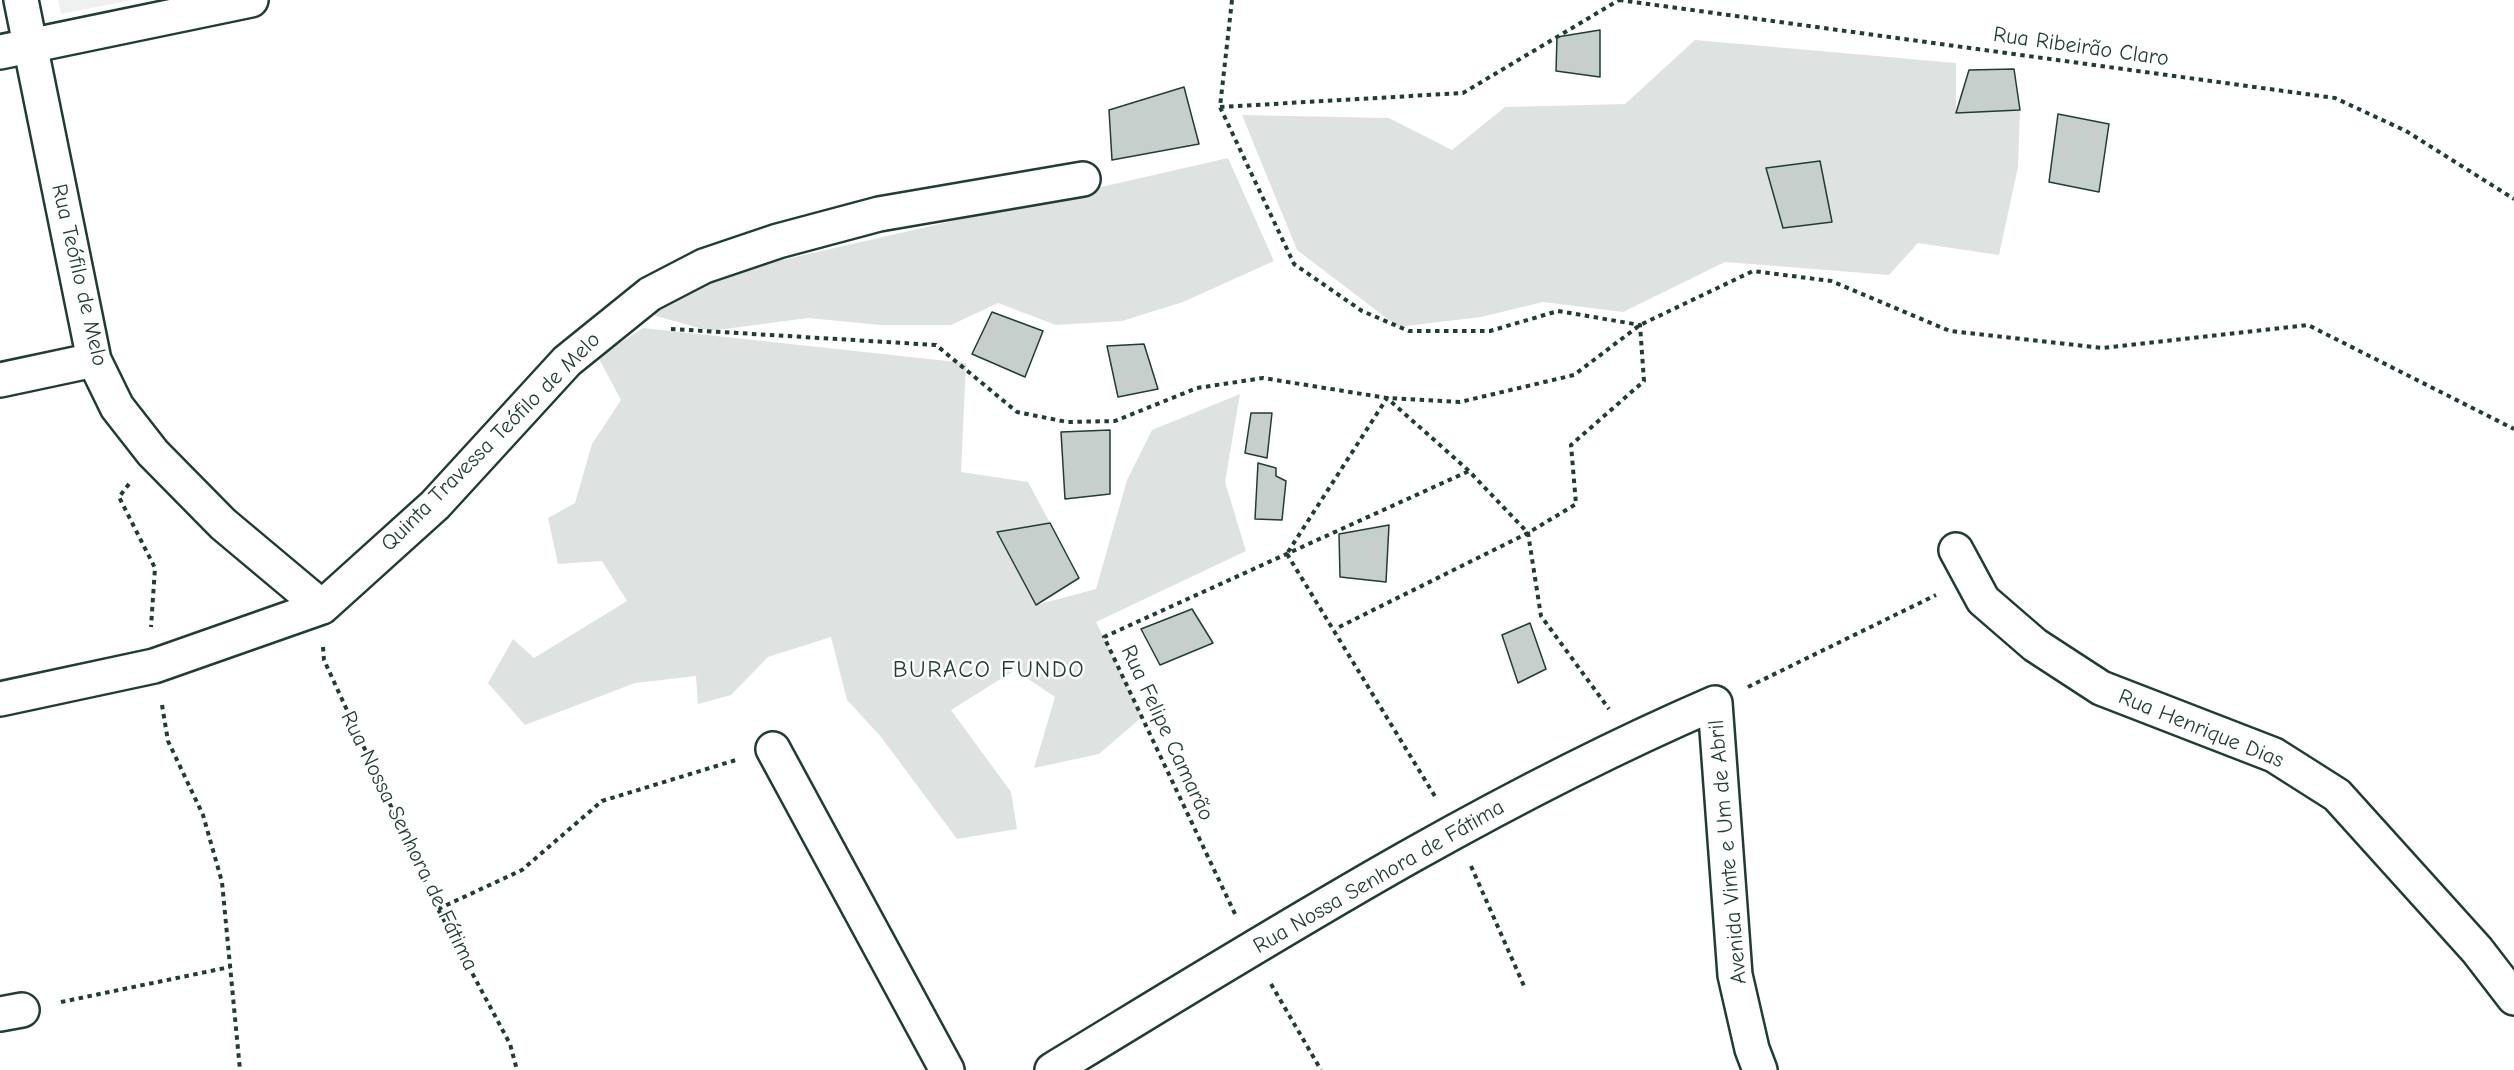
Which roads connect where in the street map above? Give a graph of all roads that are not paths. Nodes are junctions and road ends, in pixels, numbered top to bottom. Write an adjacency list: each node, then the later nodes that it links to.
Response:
1 (21, 0): 3 (street, Rua Teófilo de Melo)
2 (251, 0): 3 (street)
3 (14, 50): 5 (street, Rua Teófilo de Melo)
4 (1083, 179): 8 (street, Quinta Travessa Teófilo de Melo)
5 (94, 360): 6 (street); 8 (street, Rua Teófilo de Melo)
6 (0, 380)
7 (1956, 550): 12 (street, Rua Henrique Dias)
8 (322, 607): 9 (street)
9 (0, 699)
10 (1715, 703): 14 (street, Rua Nossa Senhora de Fátima); 15 (street, Avenida Vinte e Um de Abril)
11 (773, 749): 13 (street)
12 (2514, 998)
13 (947, 1070)
14 (1053, 1070)
15 (1760, 1070)

